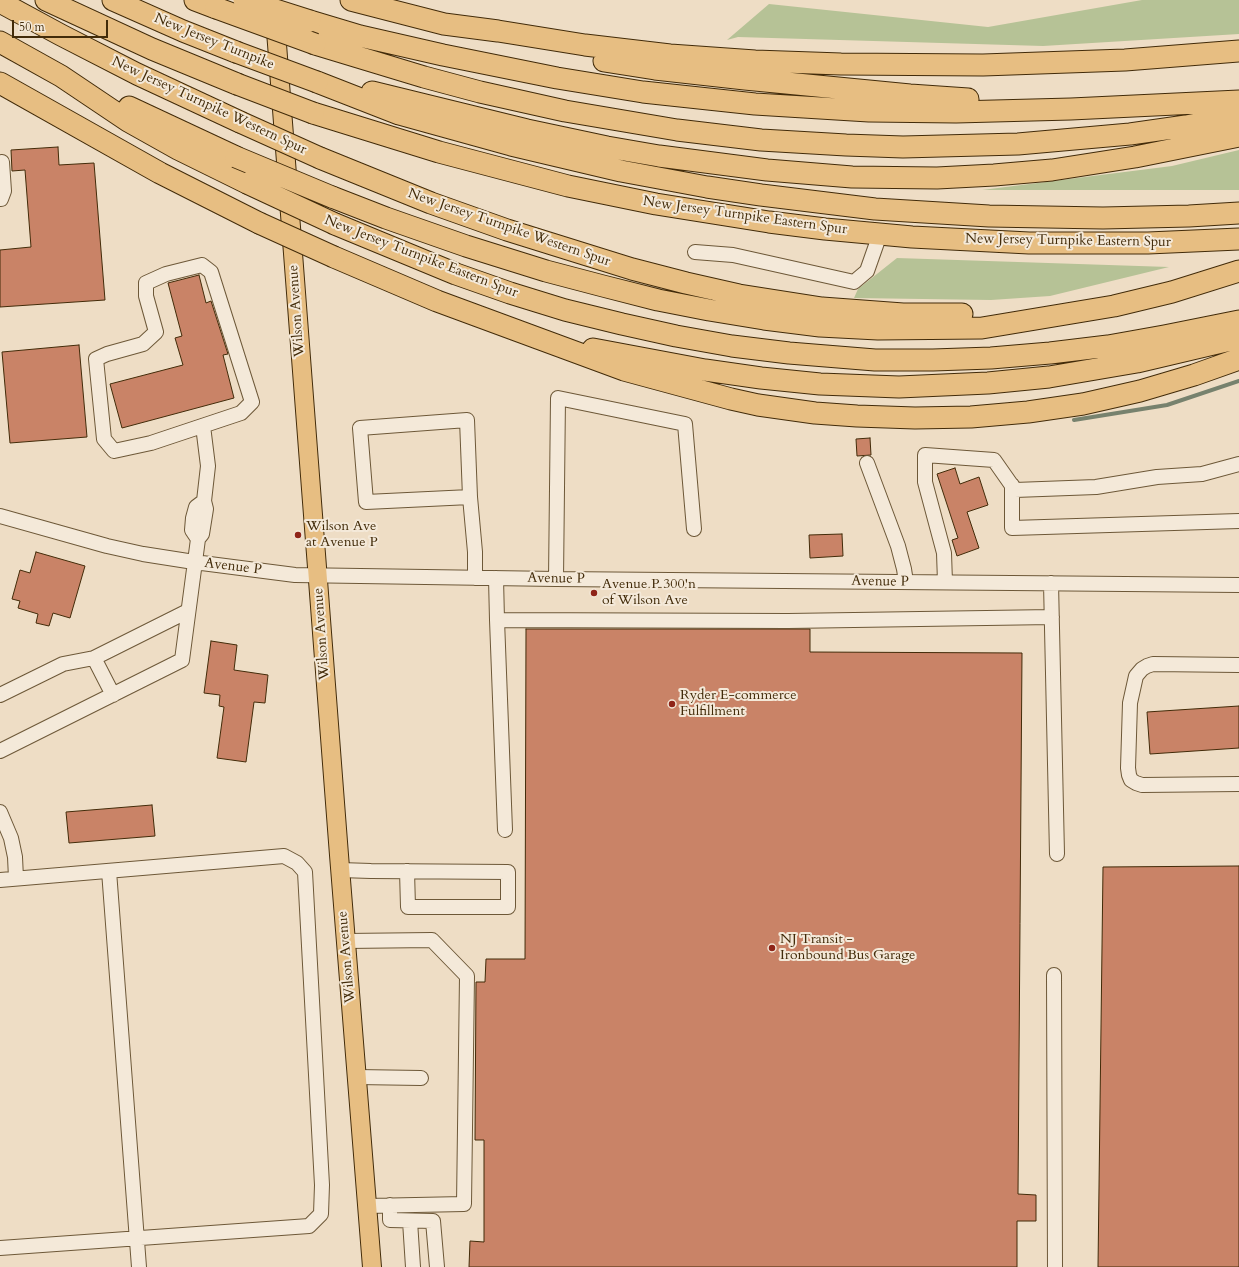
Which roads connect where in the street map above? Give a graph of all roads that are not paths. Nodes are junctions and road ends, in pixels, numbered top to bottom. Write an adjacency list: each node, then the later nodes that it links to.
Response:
1 (46, 0): 21 (highway, New Jersey Turnpike Eastern Spur, bridge)
2 (113, 0): 12 (highway, New Jersey Turnpike, bridge)
3 (195, 0): 16 (highway, bridge)
4 (244, 0): 15 (highway, bridge)
5 (274, 0): 39 (main road, Wilson Avenue)
6 (351, 0): 8 (highway)
7 (0, 2): 25 (highway, New Jersey Turnpike Western Spur, bridge)
8 (426, 20): 10 (highway); 15 (highway)
9 (0, 42): 11 (highway)
10 (1239, 51)
11 (61, 76): 25 (highway, New Jersey Turnpike Western Spur, bridge); 26 (highway, New Jersey Turnpike Eastern Spur, bridge)
12 (317, 82): 17 (highway); 20 (highway, New Jersey Turnpike Eastern Spur)
13 (0, 83): 28 (highway, bridge)
14 (1239, 101): 15 (highway)
15 (1092, 103)
16 (1239, 116)
17 (1239, 136)
18 (2, 162): 19 (street)
19 (0, 199)
20 (1239, 213)
21 (880, 234): 22 (highway, New Jersey Turnpike Eastern Spur); 23 (street)
22 (1239, 239)
23 (695, 252)
24 (1239, 271): 25 (highway, New Jersey Turnpike Western Spur)
25 (1055, 315)
26 (1239, 321)
27 (1239, 338): 28 (highway)
28 (547, 341): 29 (highway)
29 (1239, 359)
30 (203, 426): 30 (street); 38 (street)
31 (867, 463): 43 (street)
32 (1239, 464): 33 (street)
33 (1012, 485): 36 (street); 44 (street)
34 (470, 497): 34 (street); 40 (street)
35 (0, 516): 38 (street, Avenue P)
36 (1239, 521)
37 (694, 529): 42 (street)
38 (194, 562): 39 (street, Avenue P); 47 (street)
39 (317, 576): 40 (street, Avenue P); 59 (main road, Wilson Avenue)
40 (475, 578): 41 (street, Avenue P)
41 (496, 578): 42 (street, Avenue P); 49 (street)
42 (556, 579): 43 (street, Avenue P)
43 (906, 582): 44 (street, Avenue P)
44 (946, 582): 45 (street, Avenue P)
45 (1051, 583): 46 (street, Avenue P); 48 (street)
46 (1239, 585)
47 (188, 611): 50 (street); 52 (street)
48 (1052, 617): 49 (street); 58 (street)
49 (497, 620): 57 (street)
50 (94, 658): 52 (street); 53 (street)
51 (1239, 665): 55 (street)
52 (113, 694): 54 (street)
53 (0, 695)
54 (0, 752)
55 (1239, 784)
56 (0, 812): 62 (street)
57 (505, 830)
58 (1057, 854)
59 (340, 870): 61 (street); 64 (main road, Wilson Avenue)
60 (109, 871): 62 (street); 71 (street); 71 (street)
61 (407, 871): 61 (street)
62 (16, 878): 63 (street)
63 (0, 880)
64 (346, 941): 66 (main road, Wilson Avenue); 68 (street)
65 (1054, 975): 77 (street)
66 (357, 1077): 67 (street); 69 (main road, Wilson Avenue)
67 (421, 1078)
68 (390, 1205): 69 (street); 70 (street)
69 (367, 1206): 74 (main road, Wilson Avenue)
70 (410, 1220): 75 (street); 76 (street)
71 (137, 1239): 72 (street); 73 (street)
72 (0, 1248)
73 (139, 1267)
74 (372, 1267)
75 (413, 1267)
76 (437, 1267)
77 (1055, 1267)

